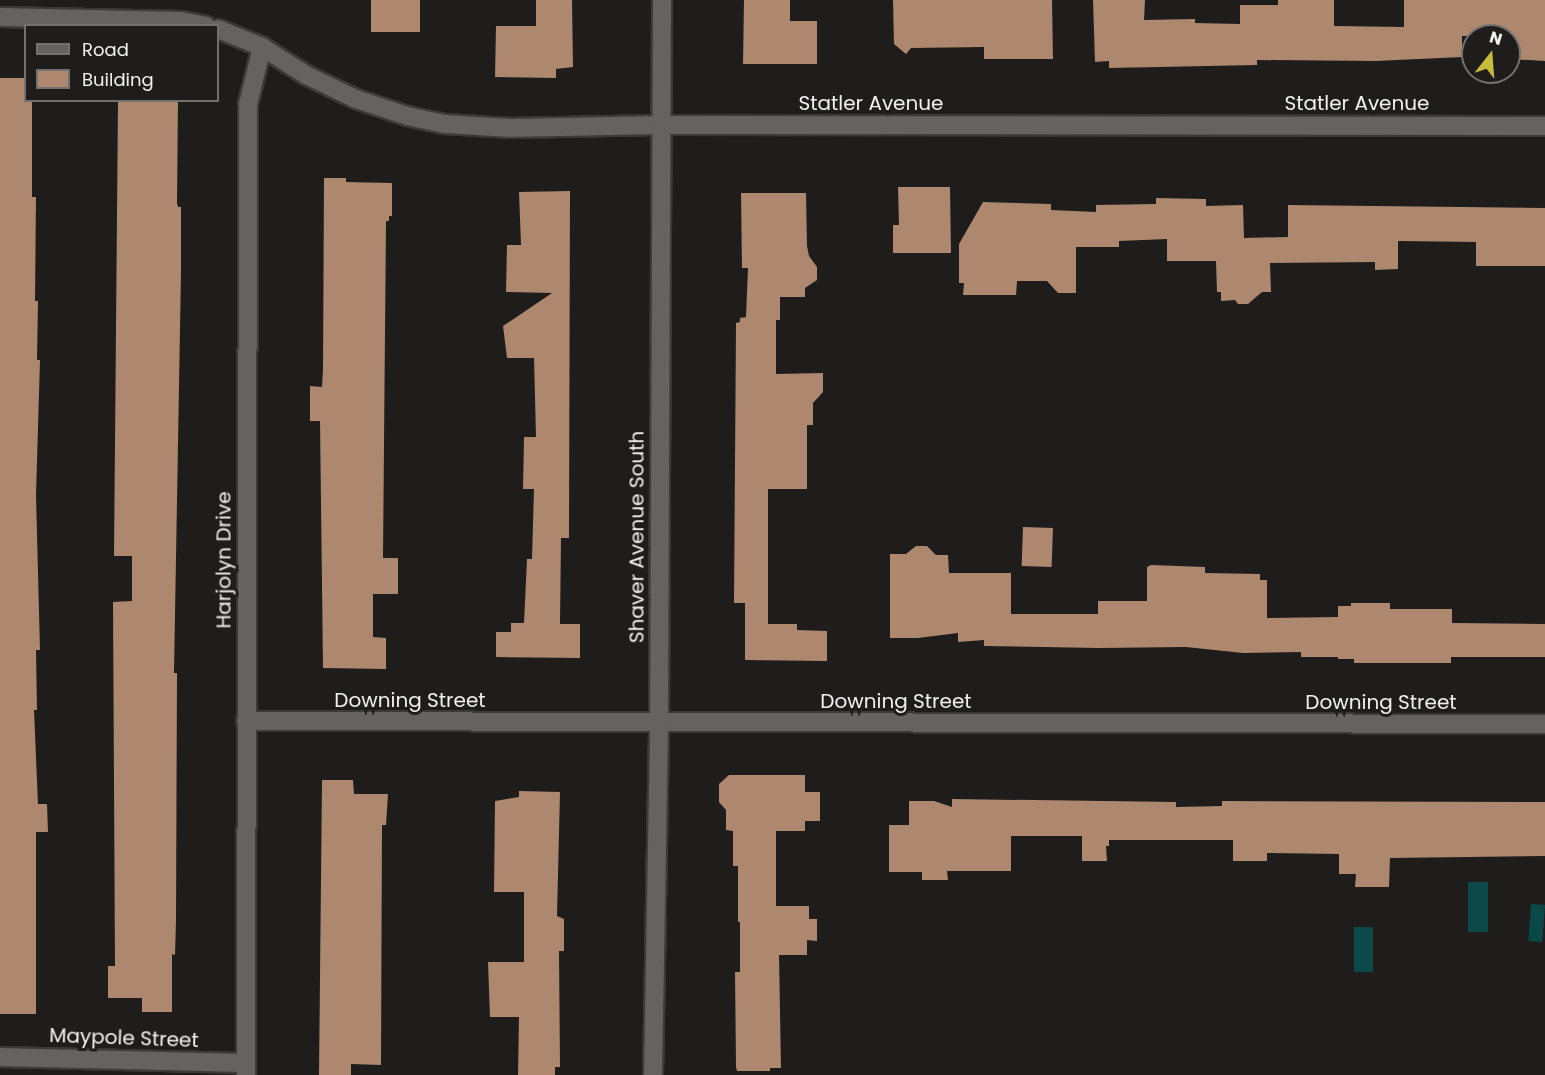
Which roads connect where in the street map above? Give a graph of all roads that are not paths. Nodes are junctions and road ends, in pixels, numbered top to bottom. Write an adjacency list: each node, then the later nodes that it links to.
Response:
1 (662, 0): 6 (street, Shaver Avenue South)
2 (0, 17): 3 (street)
3 (196, 24)
4 (219, 29): 5 (street, Statler Avenue)
5 (262, 47): 6 (street, Statler Avenue); 8 (street, Harjolyn Drive)
6 (660, 125): 7 (street, Statler Avenue); 9 (street, Shaver Avenue South)
7 (1545, 126)
8 (246, 722): 9 (street, Downing Street); 12 (street, Harjolyn Drive)
9 (659, 722): 10 (street, Downing Street); 13 (street, Shaver Avenue South)
10 (1545, 724)
11 (0, 1057): 12 (street, Maypole Street)
12 (246, 1069)
13 (653, 1075)

